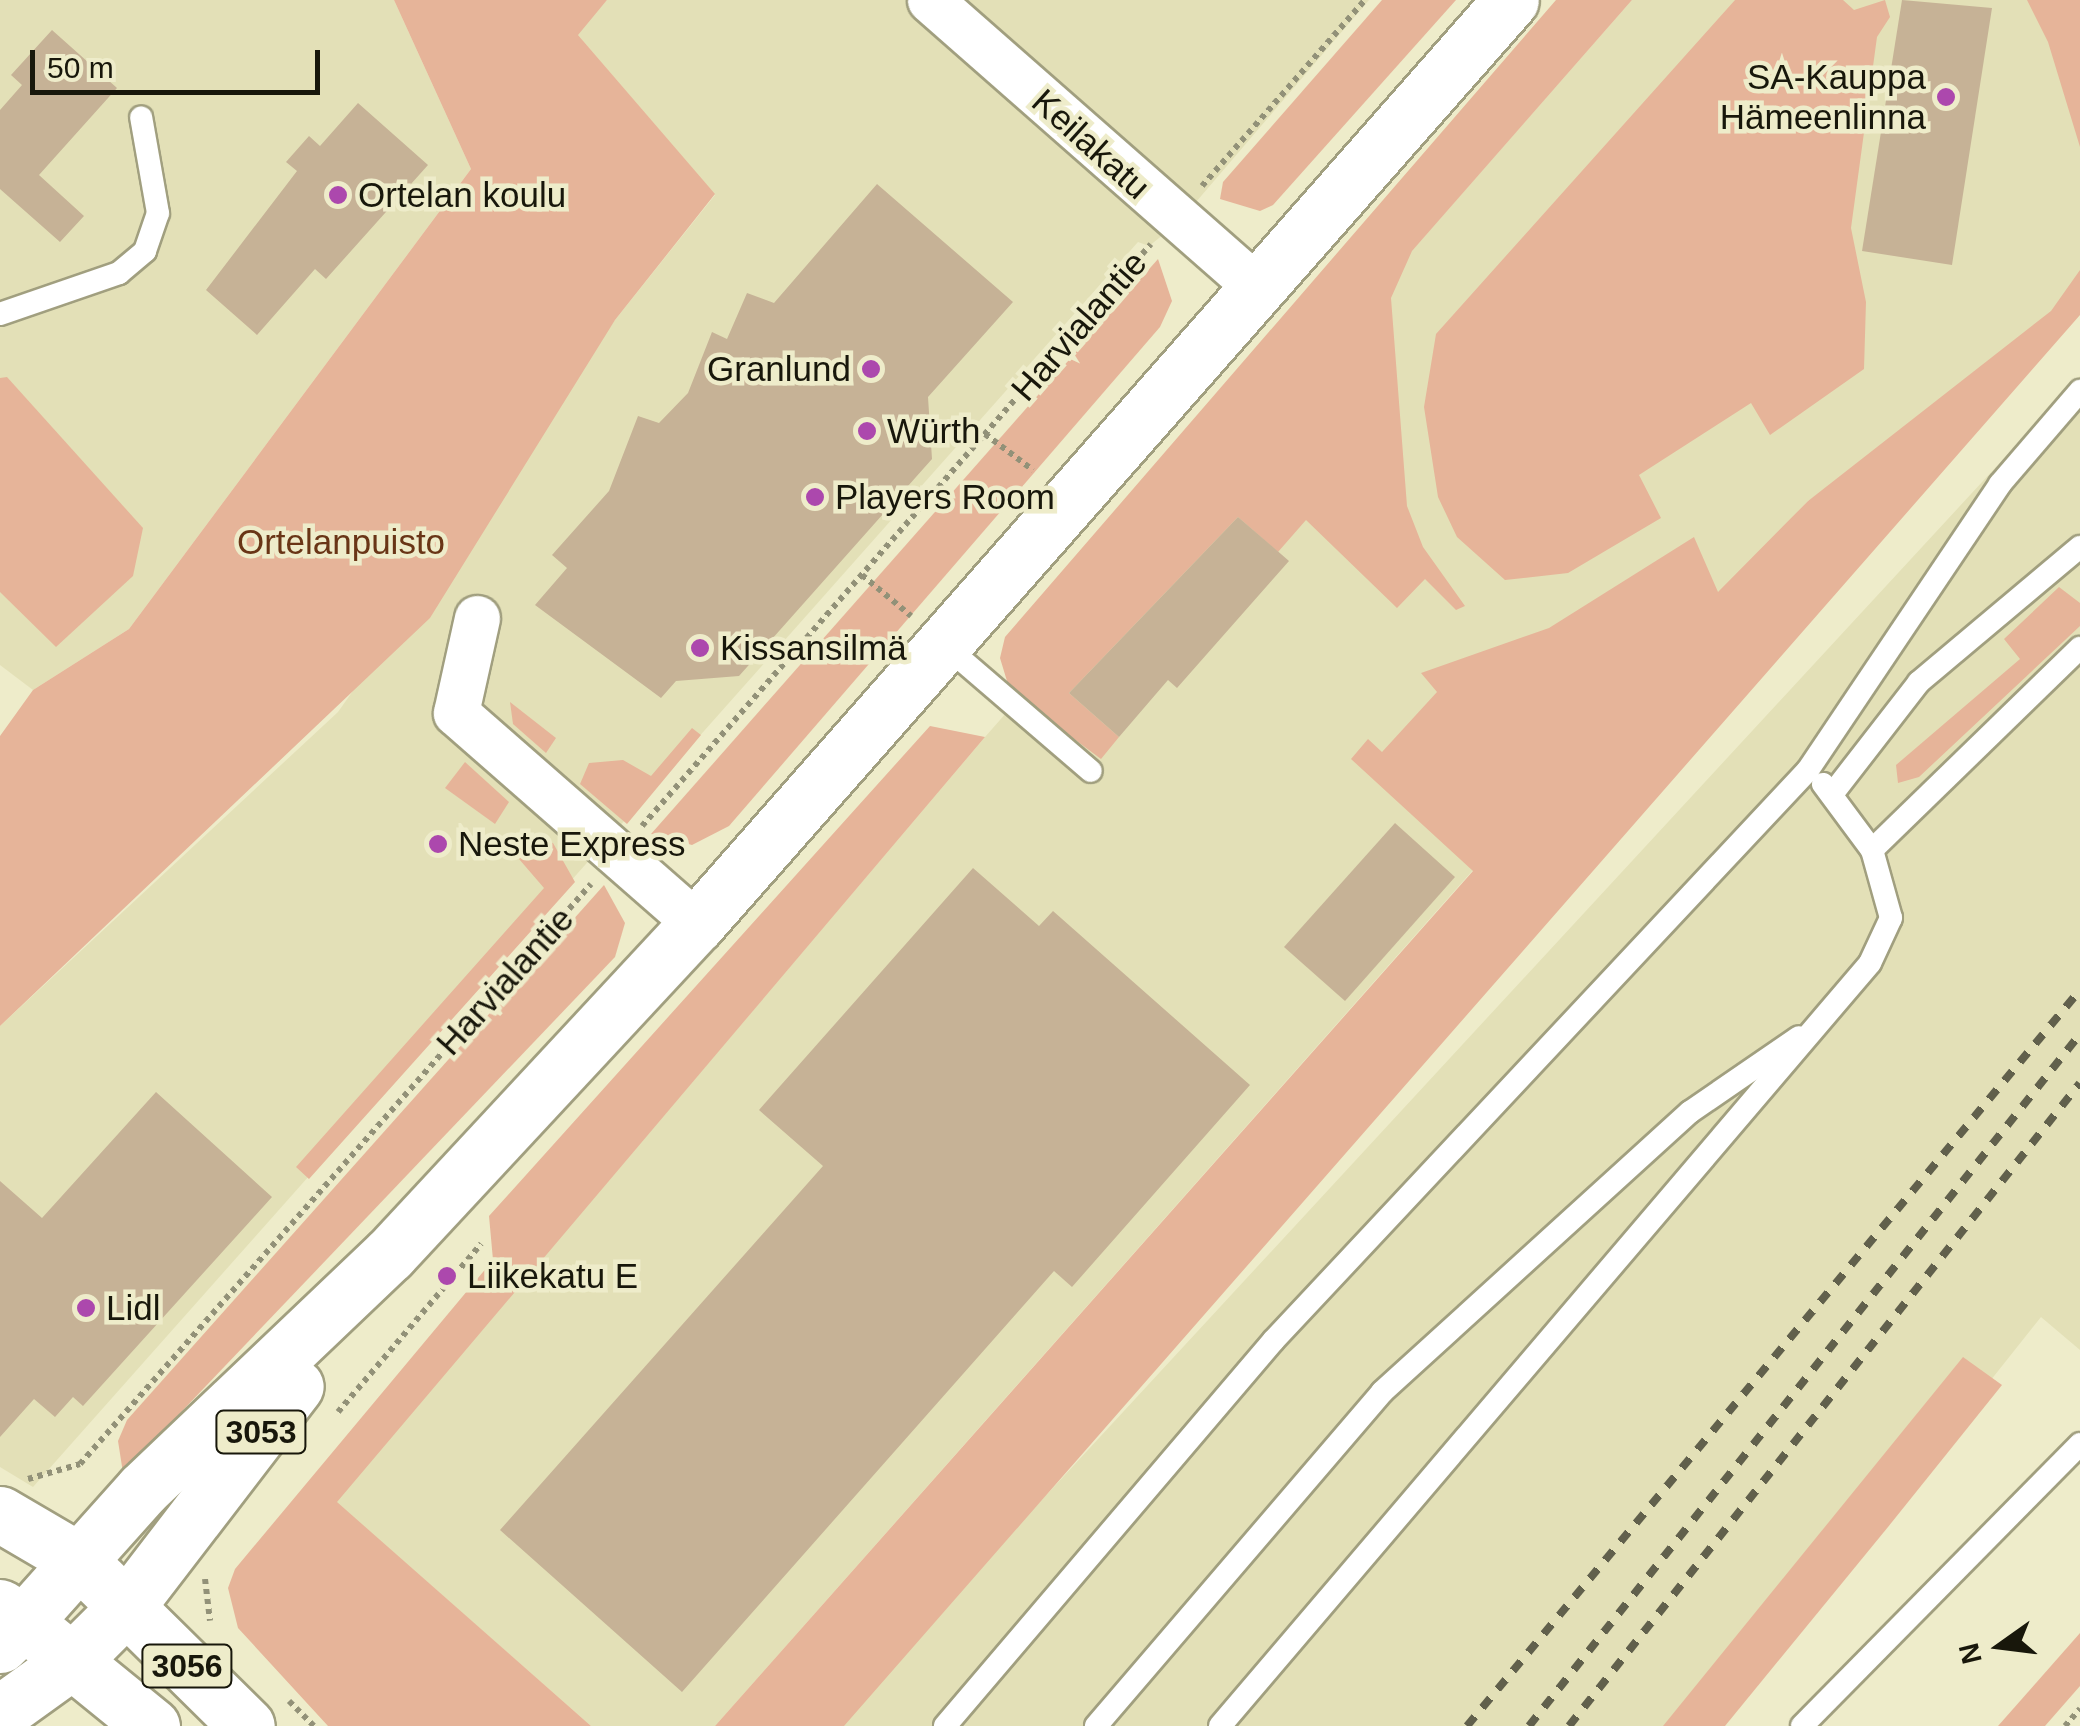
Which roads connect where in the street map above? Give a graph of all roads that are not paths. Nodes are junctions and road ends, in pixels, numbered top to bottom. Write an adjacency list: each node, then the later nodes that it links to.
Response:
1 (930, 0): 4 (street, Keilakatu)
2 (1511, 0): 4 (main road, 3053)
3 (140, 117): 5 (lane)
4 (1255, 286): 9 (main road, 3053)
5 (0, 314)
6 (2080, 391): 11 (lane)
7 (2080, 547): 13 (lane)
8 (477, 618): 15 (street)
9 (942, 643): 12 (lane); 15 (main road, 3053)
10 (2080, 648): 14 (lane)
11 (1808, 770): 13 (lane); 27 (lane)
12 (1091, 771)
13 (1832, 793): 14 (lane)
14 (1872, 850): 16 (lane)
15 (697, 924): 17 (main road, 3053)
16 (1814, 1028): 28 (lane); 29 (lane)
17 (390, 1254): 20 (main road, 3053); 21 (main road, 3053)
18 (2080, 1444): 30 (lane)
19 (7, 1494): 20 (main road, 3056)
20 (80, 1561): 21 (main road, 3056); 22 (main road)
21 (127, 1606): 23 (main road, 3053); 26 (main road, 3056)
22 (8, 1625): 23 (main road, 3056)
23 (71, 1662): 24 (main road, 3053); 25 (main road, 3056)
24 (0, 1713)
25 (152, 1726)
26 (247, 1726)
27 (945, 1726)
28 (1096, 1726)
29 (1220, 1726)
30 (1802, 1726)

